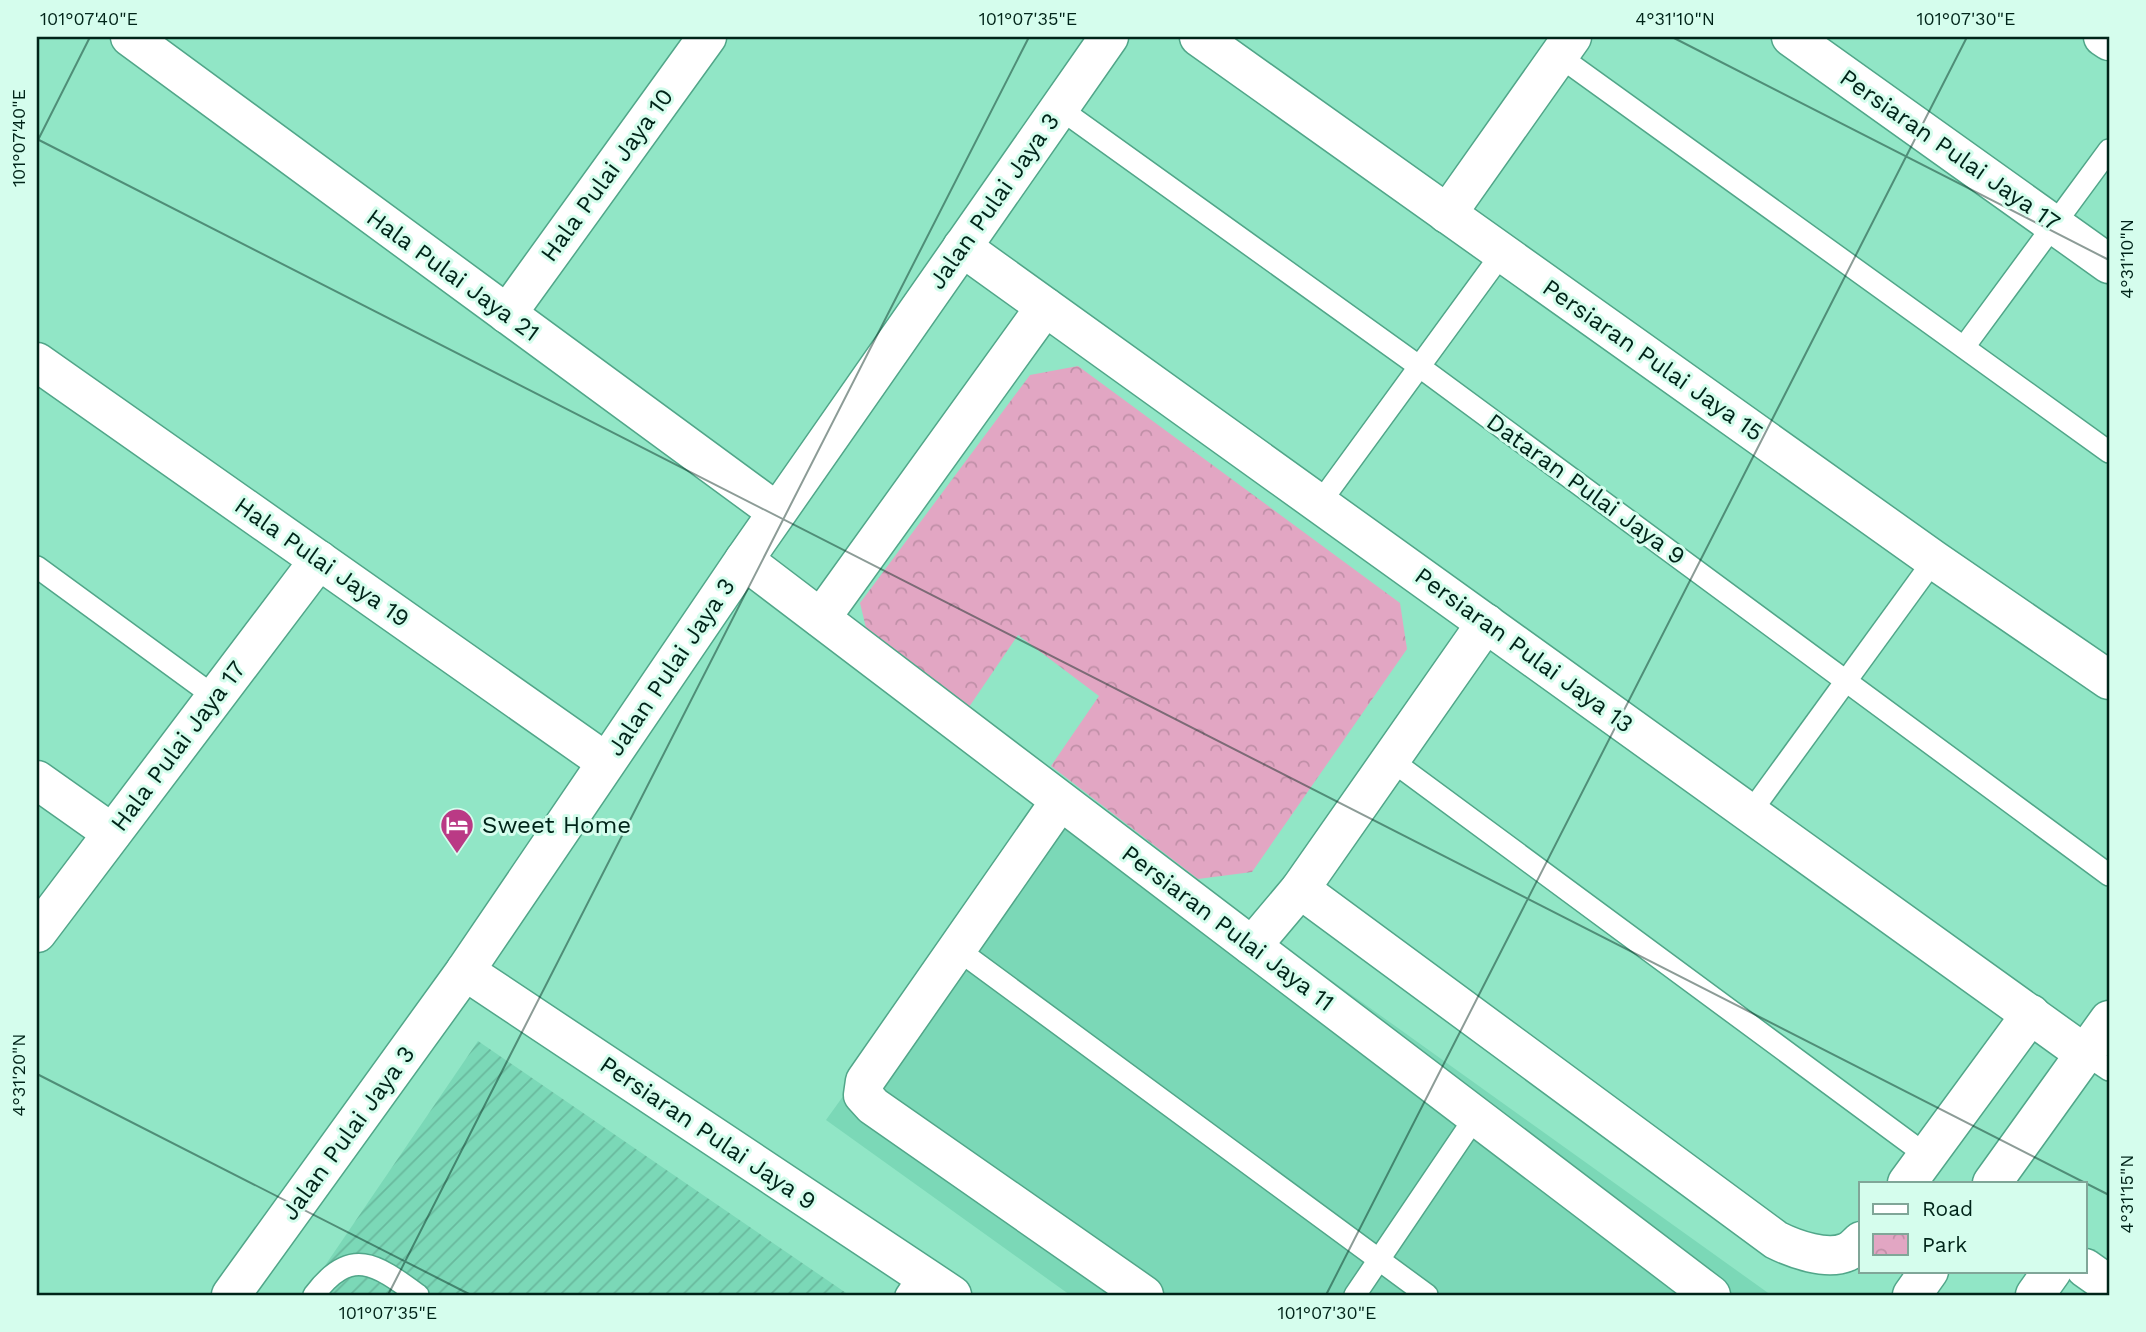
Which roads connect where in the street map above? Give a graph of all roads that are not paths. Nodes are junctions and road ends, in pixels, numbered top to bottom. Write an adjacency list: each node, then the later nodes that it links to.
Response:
1 (130, 37): 17 (street, Hala Pulai Jaya 21)
2 (708, 37): 17 (street, Hala Pulai Jaya 10)
3 (1109, 37): 9 (street, Jalan Pulai Jaya 3)
4 (1199, 37): 11 (street, Persiaran Pulai Jaya 15)
5 (1791, 37): 12 (street, Persiaran Pulai Jaya 17)
6 (2103, 37): 7 (street)
7 (2109, 41)
8 (1566, 46): 11 (street); 18 (lane)
9 (1059, 108): 13 (street, Jalan Pulai Jaya 3); 20 (lane, Dataran Pulai Jaya 9)
10 (2109, 150): 12 (lane)
11 (1447, 214): 14 (street, Persiaran Pulai Jaya 15)
12 (2053, 224): 15 (street, Persiaran Pulai Jaya 17); 18 (lane)
13 (962, 247): 16 (street, Persiaran Pulai Jaya 13); 23 (street, Jalan Pulai Jaya 3)
14 (1503, 253): 20 (lane); 26 (street, Persiaran Pulai Jaya 15)
15 (2109, 264)
16 (1045, 307): 22 (street, Persiaran Pulai Jaya 13); 28 (street)
17 (507, 314): 23 (street, Hala Pulai Jaya 21)
18 (1964, 347): 21 (lane)
19 (37, 362): 24 (street, Hala Pulai Jaya 19)
20 (1420, 367): 22 (lane); 30 (lane, Dataran Pulai Jaya 9)
21 (2109, 452)
22 (1319, 504): 29 (street, Persiaran Pulai Jaya 13)
23 (777, 512): 25 (street, Jalan Pulai Jaya 3)
24 (319, 560): 32 (street, Hala Pulai Jaya 17); 34 (street, Hala Pulai Jaya 19)
25 (744, 560): 28 (street, Persiaran Pulai Jaya 11); 34 (street, Jalan Pulai Jaya 3)
26 (1934, 560): 30 (lane); 31 (street, Persiaran Pulai Jaya 15)
27 (37, 567): 32 (lane)
28 (821, 618): 36 (street, Persiaran Pulai Jaya 11)
29 (1486, 623): 33 (street); 37 (street, Persiaran Pulai Jaya 13)
30 (1846, 679): 37 (lane); 39 (lane, Dataran Pulai Jaya 9)
31 (2109, 680)
32 (215, 697): 38 (street, Hala Pulai Jaya 17)
33 (1391, 760): 40 (street); 49 (lane)
34 (606, 762): 44 (street, Jalan Pulai Jaya 3)
35 (37, 780): 38 (street)
36 (1060, 801): 42 (street, Persiaran Pulai Jaya 11); 43 (street)
37 (1750, 813): 45 (street, Persiaran Pulai Jaya 13)
38 (112, 833): 41 (street, Hala Pulai Jaya 17)
39 (2109, 875)
40 (1300, 889): 42 (street); 51 (street)
41 (37, 933)
42 (1252, 946): 48 (street, Persiaran Pulai Jaya 11)
43 (957, 949): 52 (lane); 62 (street)
44 (465, 971): 56 (street, Persiaran Pulai Jaya 9); 58 (street, Jalan Pulai Jaya 3)
45 (2031, 1014): 47 (street, Persiaran Pulai Jaya 13); 49 (street)
46 (2109, 1020): 47 (street)
47 (2097, 1062): 50 (street)
48 (1476, 1116): 52 (lane); 65 (street, Persiaran Pulai Jaya 11)
49 (1917, 1169)
50 (1993, 1182)
51 (1859, 1242)
52 (1379, 1261): 63 (lane); 64 (lane)
53 (2086, 1269): 57 (street)
54 (1928, 1272): 66 (street)
55 (2051, 1272): 67 (street)
56 (913, 1285): 61 (street, Persiaran Pulai Jaya 9)
57 (2109, 1285)
58 (231, 1295)
59 (314, 1295): 60 (lane)
60 (418, 1295)
61 (952, 1295)
62 (1144, 1295)
63 (1356, 1295)
64 (1427, 1295)
65 (1711, 1295)
66 (1912, 1295)
67 (2035, 1295)

